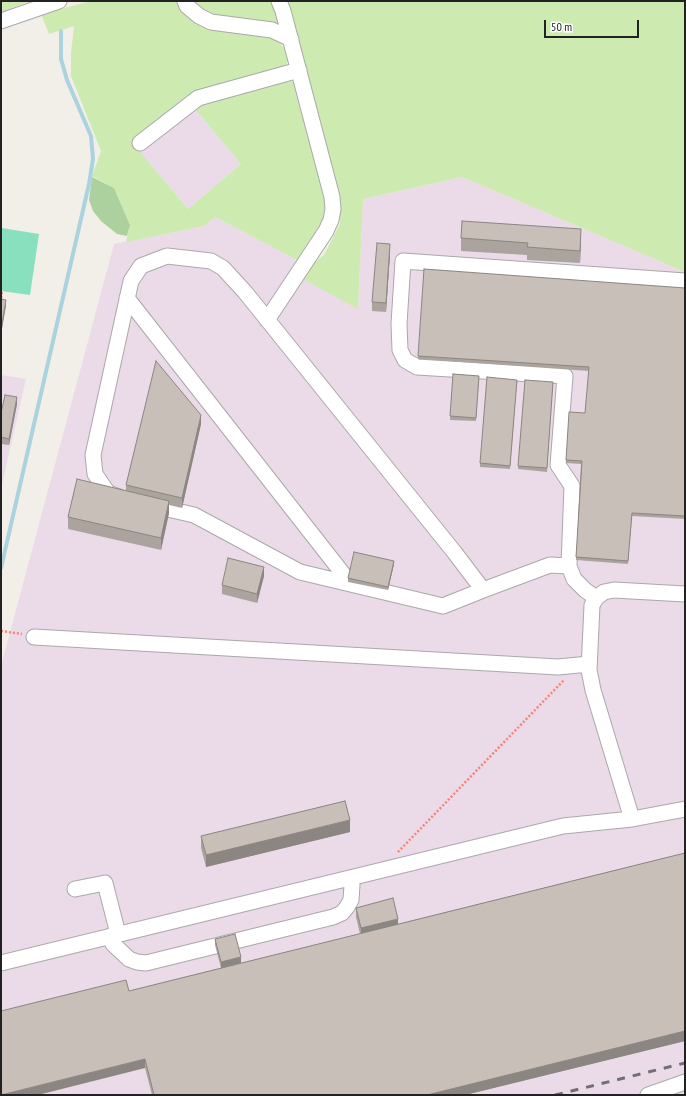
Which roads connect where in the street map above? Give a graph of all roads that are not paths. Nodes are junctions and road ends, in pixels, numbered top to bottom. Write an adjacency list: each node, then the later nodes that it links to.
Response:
1 (59, 1): 4 (street)
2 (185, 1): 5 (street)
3 (279, 1): 5 (street)
4 (1, 21)
5 (291, 39): 6 (street)
6 (299, 70): 7 (street); 10 (street)
7 (140, 143)
8 (685, 281): 11 (street)
9 (127, 298): 10 (street); 12 (street); 12 (street)
10 (267, 320): 13 (street)
11 (569, 566): 13 (street); 15 (street)
12 (351, 584): 13 (street)
13 (483, 590)
14 (685, 594): 15 (street)
15 (596, 598): 17 (street)
16 (34, 636): 17 (street)
17 (589, 664): 19 (street)
18 (685, 809): 19 (street)
19 (632, 819): 20 (street)
20 (351, 878): 22 (street); 22 (street)
21 (75, 889): 22 (street)
22 (114, 935): 23 (street)
23 (1, 963)
24 (685, 1082): 25 (street)
25 (648, 1095)

